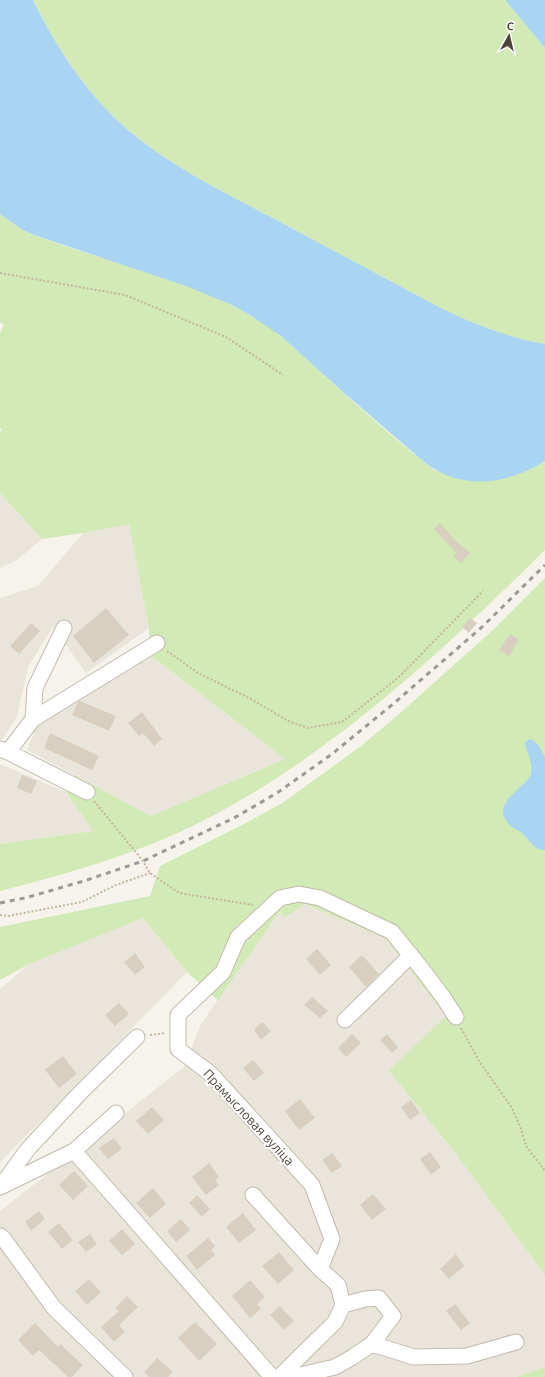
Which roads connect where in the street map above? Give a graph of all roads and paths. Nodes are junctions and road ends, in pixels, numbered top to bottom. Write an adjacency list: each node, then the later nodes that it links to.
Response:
1 (0, 273): 2 (path)
2 (283, 375)
3 (483, 591): 5 (path)
4 (64, 628): 6 (street)
5 (157, 643): 6 (street)
6 (33, 719): 7 (street)
7 (4, 750): 8 (street)
8 (87, 792): 9 (path)
9 (150, 873): 10 (path); 11 (path)
10 (269, 908): 12 (street, Прамысловая вуліца); 15 (street, Прамысловая вуліца)
11 (0, 915)
12 (411, 955): 13 (street, Прамысловая вуліца); 14 (street)
13 (456, 1017): 19 (path)
14 (345, 1020)
15 (178, 1031): 16 (path); 23 (street, Прамысловая вуліца)
16 (137, 1037): 20 (street)
17 (116, 1113): 18 (street)
18 (74, 1151): 20 (street); 28 (street)
19 (545, 1171)
20 (0, 1187)
21 (253, 1195): 23 (street)
22 (0, 1236): 27 (street)
23 (320, 1269): 24 (street)
24 (343, 1305): 26 (street); 29 (street)
25 (516, 1342): 26 (street)
26 (372, 1344): 30 (street)
27 (125, 1377)
28 (272, 1377)
29 (279, 1377)
30 (292, 1377)

